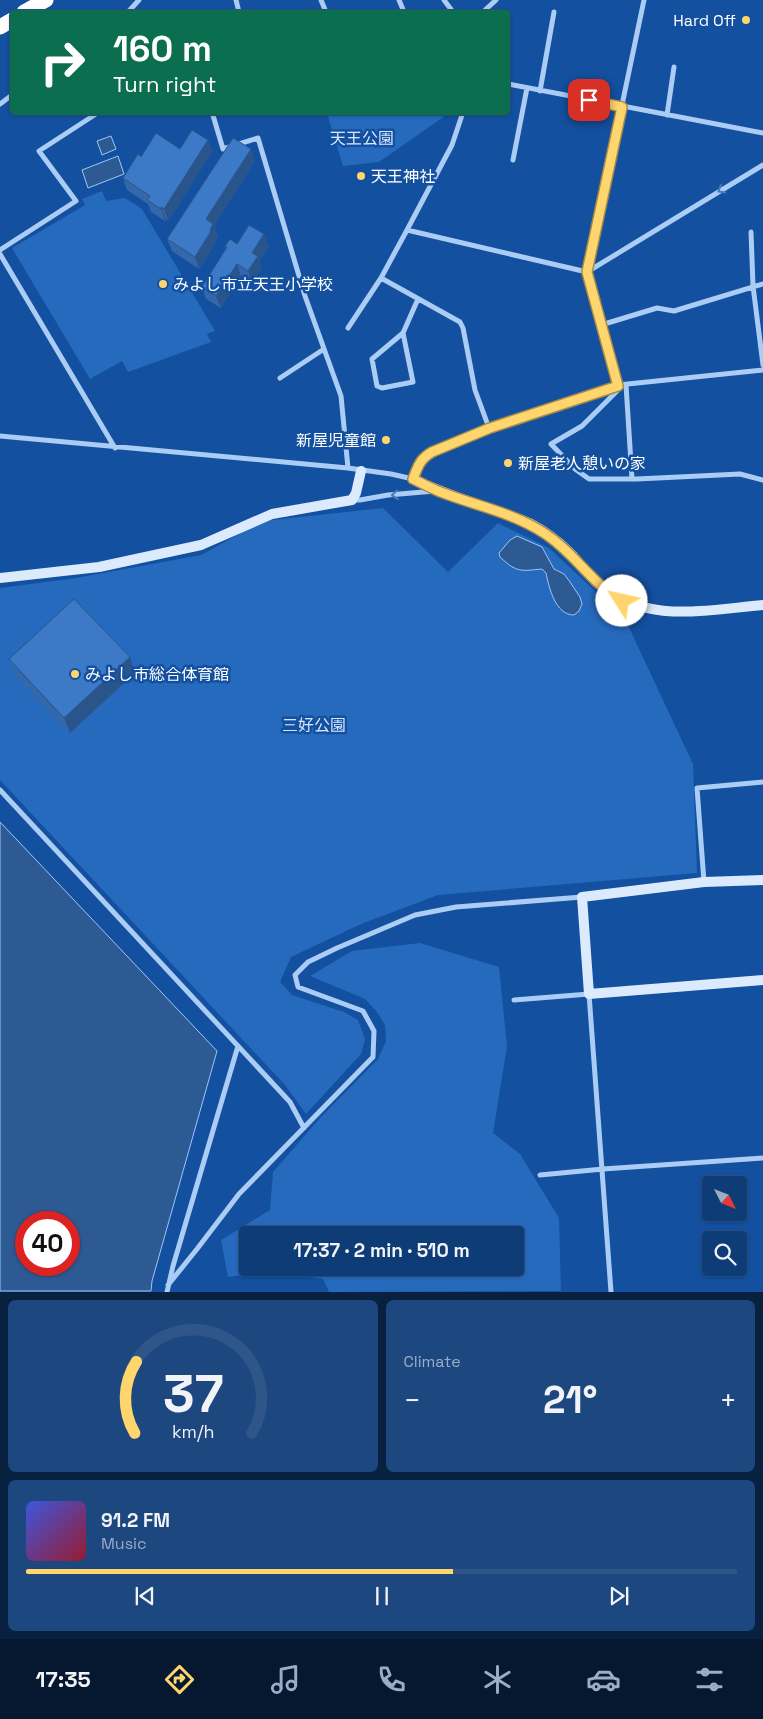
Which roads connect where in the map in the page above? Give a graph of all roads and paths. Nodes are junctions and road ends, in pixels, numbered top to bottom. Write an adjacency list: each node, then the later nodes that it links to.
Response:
1 (46, 0): 5 (highway)
2 (139, 0): 6 (street)
3 (496, 0): 7 (street)
4 (644, 0): 13 (street)
5 (28, 10)
6 (130, 10)
7 (485, 10)
8 (554, 12): 12 (street)
9 (674, 67): 17 (street)
10 (510, 84): 11 (street)
11 (527, 88): 12 (street); 19 (street)
12 (540, 91): 13 (street)
13 (622, 107): 17 (street); 25 (street)
14 (94, 115): 23 (street)
15 (213, 115): 33 (street)
16 (462, 115): 21 (street)
17 (667, 115): 18 (street)
18 (763, 133)
19 (513, 160)
20 (763, 165): 25 (street, one-way to 25)
21 (407, 230): 25 (street); 26 (street)
22 (751, 232): 28 (street)
23 (0, 250)
24 (0, 254): 40 (street)
25 (587, 272): 30 (street)
26 (381, 278): 29 (street); 31 (street)
27 (763, 284): 28 (street)
28 (753, 286): 30 (street); 34 (street)
29 (418, 298): 32 (street); 38 (street)
30 (601, 325): 37 (street)
31 (348, 328)
32 (402, 333): 32 (street)
33 (324, 349): 36 (street); 41 (street)
34 (763, 365)
35 (763, 370): 37 (street)
36 (280, 378)
37 (622, 385): 38 (street); 44 (street); 44 (street)
38 (490, 428): 43 (street)
39 (0, 436): 40 (street)
40 (115, 448): 41 (street)
41 (348, 468): 42 (street)
42 (361, 471): 43 (street); 47 (street)
43 (413, 479): 46 (street)
44 (632, 479): 45 (street)
45 (763, 480)
46 (438, 491): 47 (street, one-way to 47); 49 (street)
47 (352, 500): 48 (street)
48 (0, 578)
49 (763, 605)
50 (763, 782): 53 (street)
51 (0, 790): 58 (street)
52 (763, 880): 53 (street)
53 (704, 882): 54 (street)
54 (582, 897): 56 (street); 59 (street)
55 (763, 980): 56 (street)
56 (589, 994): 57 (street); 61 (street)
57 (514, 1000)
58 (238, 1046): 59 (street); 63 (street)
59 (304, 1128): 63 (street)
60 (763, 1158): 61 (street)
61 (603, 1169): 62 (street); 65 (street)
62 (540, 1175)
63 (168, 1285): 64 (street)
64 (167, 1292)
65 (612, 1292)

